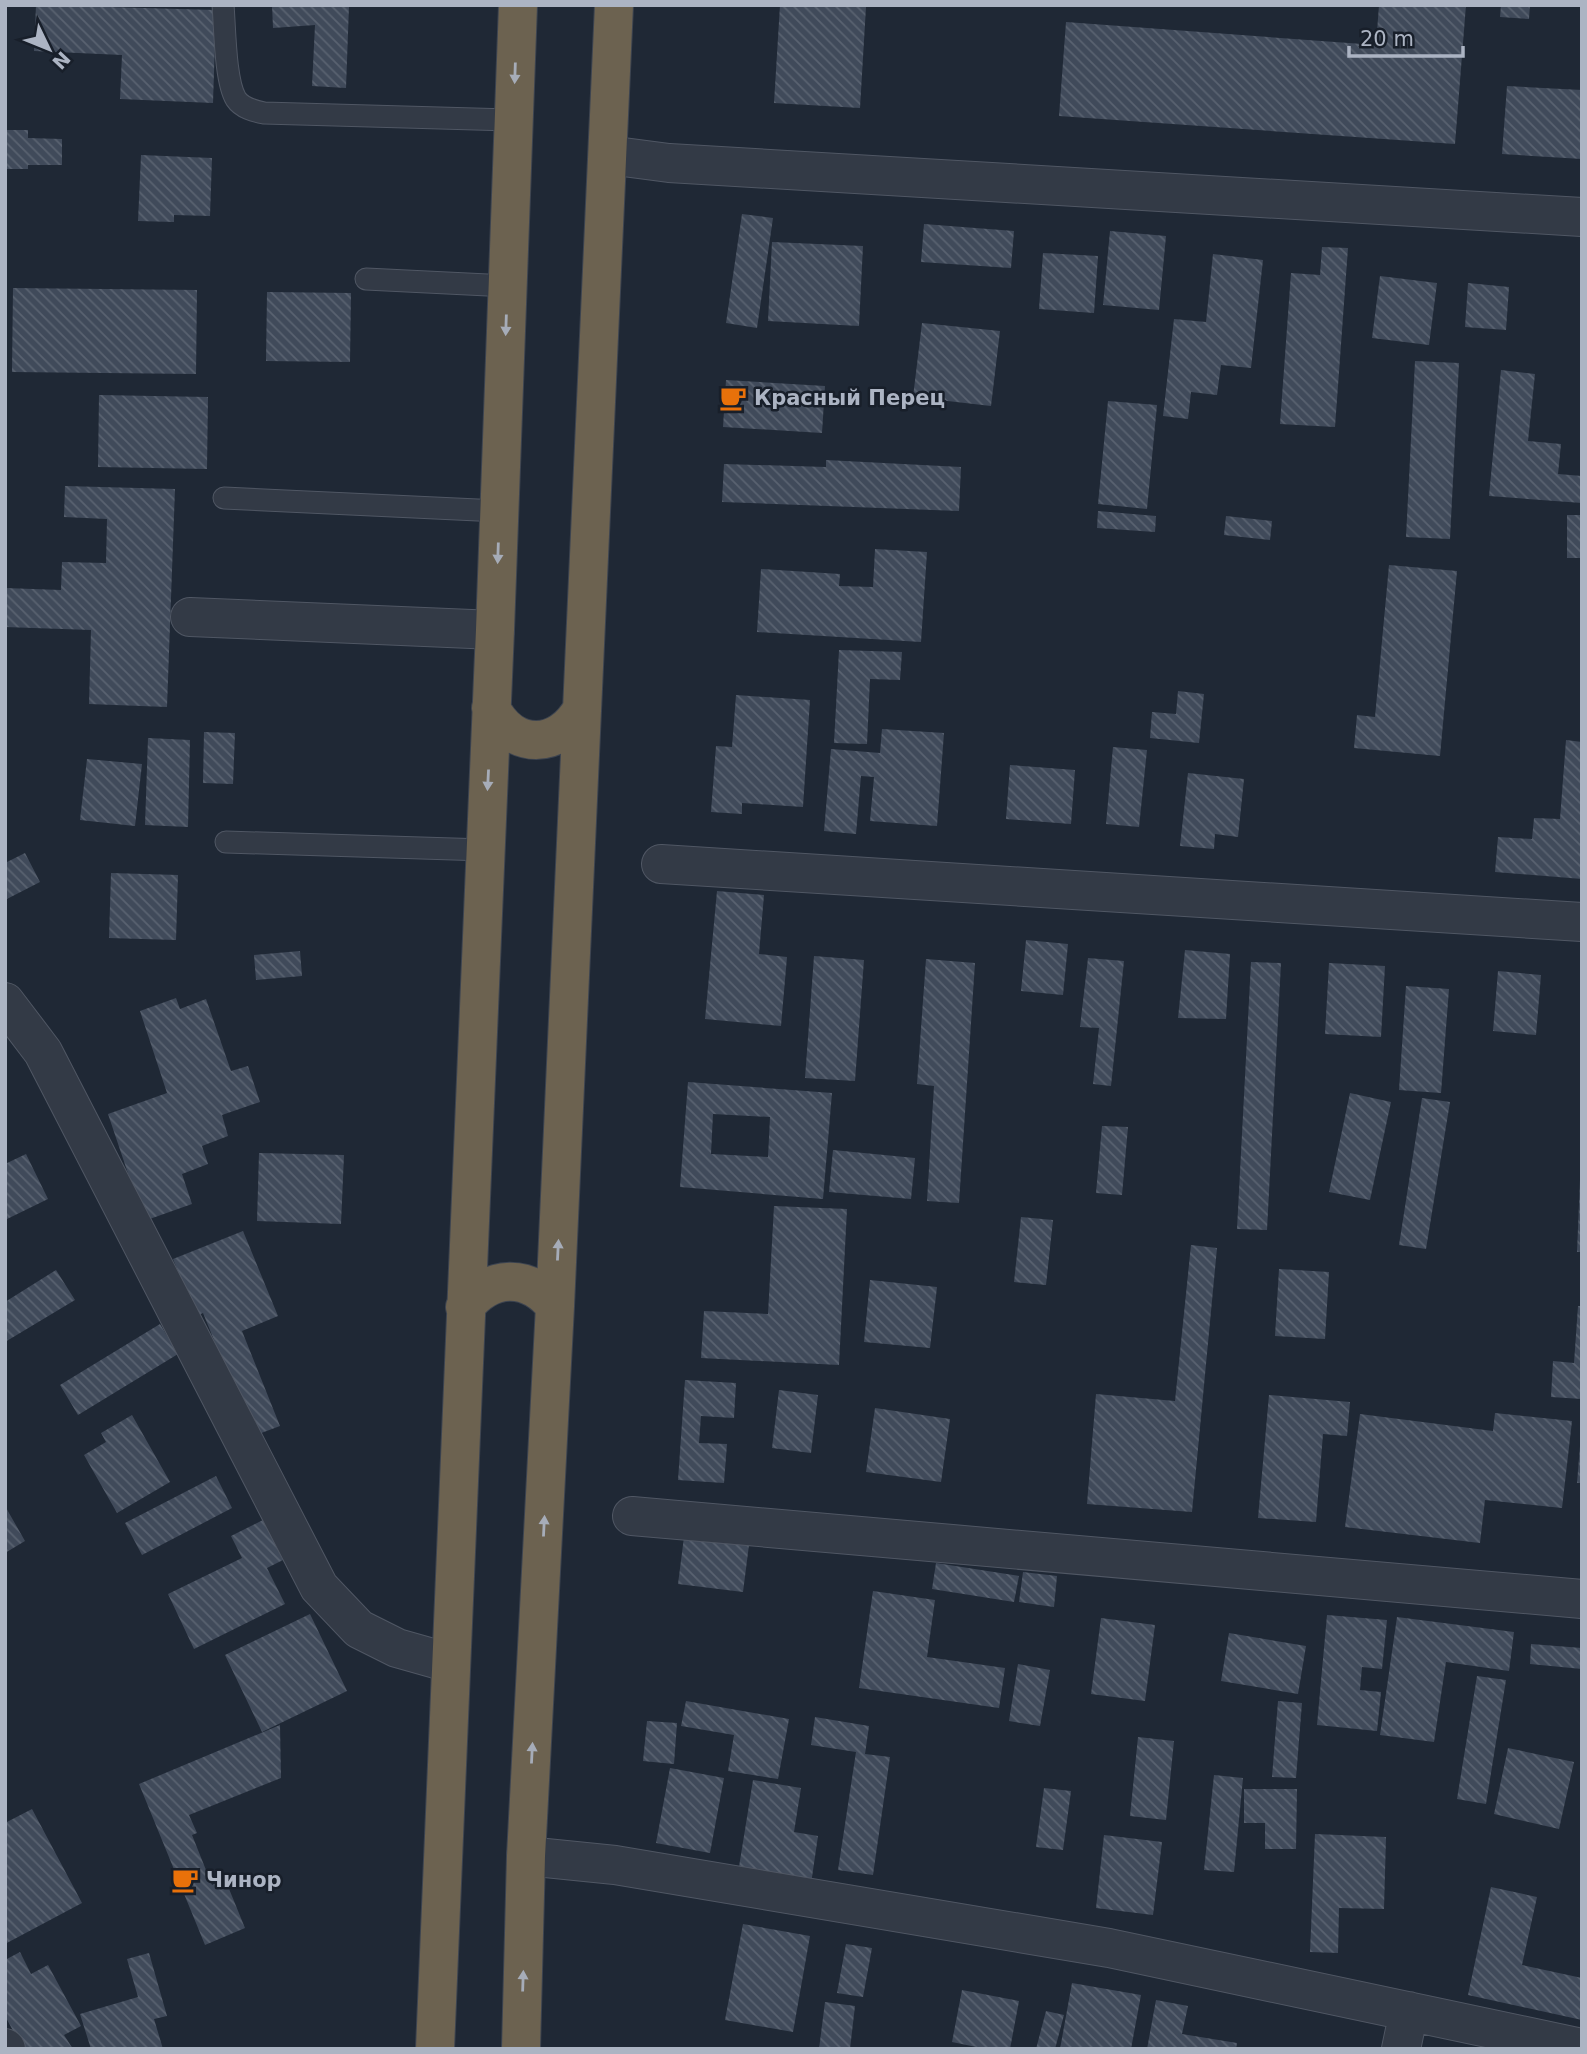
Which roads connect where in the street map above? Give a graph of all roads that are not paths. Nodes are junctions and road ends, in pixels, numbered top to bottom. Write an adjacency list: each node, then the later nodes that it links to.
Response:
1 (223, 5): 4 (lane)
2 (518, 5): 4 (highway, one-way to 4)
3 (614, 5): 5 (highway)
4 (513, 120): 8 (highway)
5 (608, 155): 6 (street); 14 (highway)
6 (1582, 217)
7 (366, 279): 8 (lane)
8 (508, 286): 10 (highway, one-way to 10)
9 (224, 498): 10 (lane)
10 (499, 511): 12 (highway, one-way to 12)
11 (190, 617): 12 (street)
12 (495, 630): 13 (highway)
13 (491, 708): 14 (highway); 16 (highway, one-way to 16)
14 (582, 709): 20 (highway, one-way to 14)
15 (226, 842): 16 (lane)
16 (485, 850): 21 (highway)
17 (661, 864): 18 (street)
18 (1582, 922)
19 (5, 1002): 24 (street)
20 (555, 1306): 21 (highway); 25 (highway, one-way to 20)
21 (466, 1307): 24 (highway)
22 (632, 1516): 23 (street)
23 (1582, 1599)
24 (450, 1663): 28 (highway)
25 (526, 1856): 26 (street); 29 (highway, one-way to 25)
26 (1409, 2011): 27 (street); 30 (street)
27 (1582, 2048)
28 (435, 2049)
29 (521, 2049)
30 (1401, 2049)

